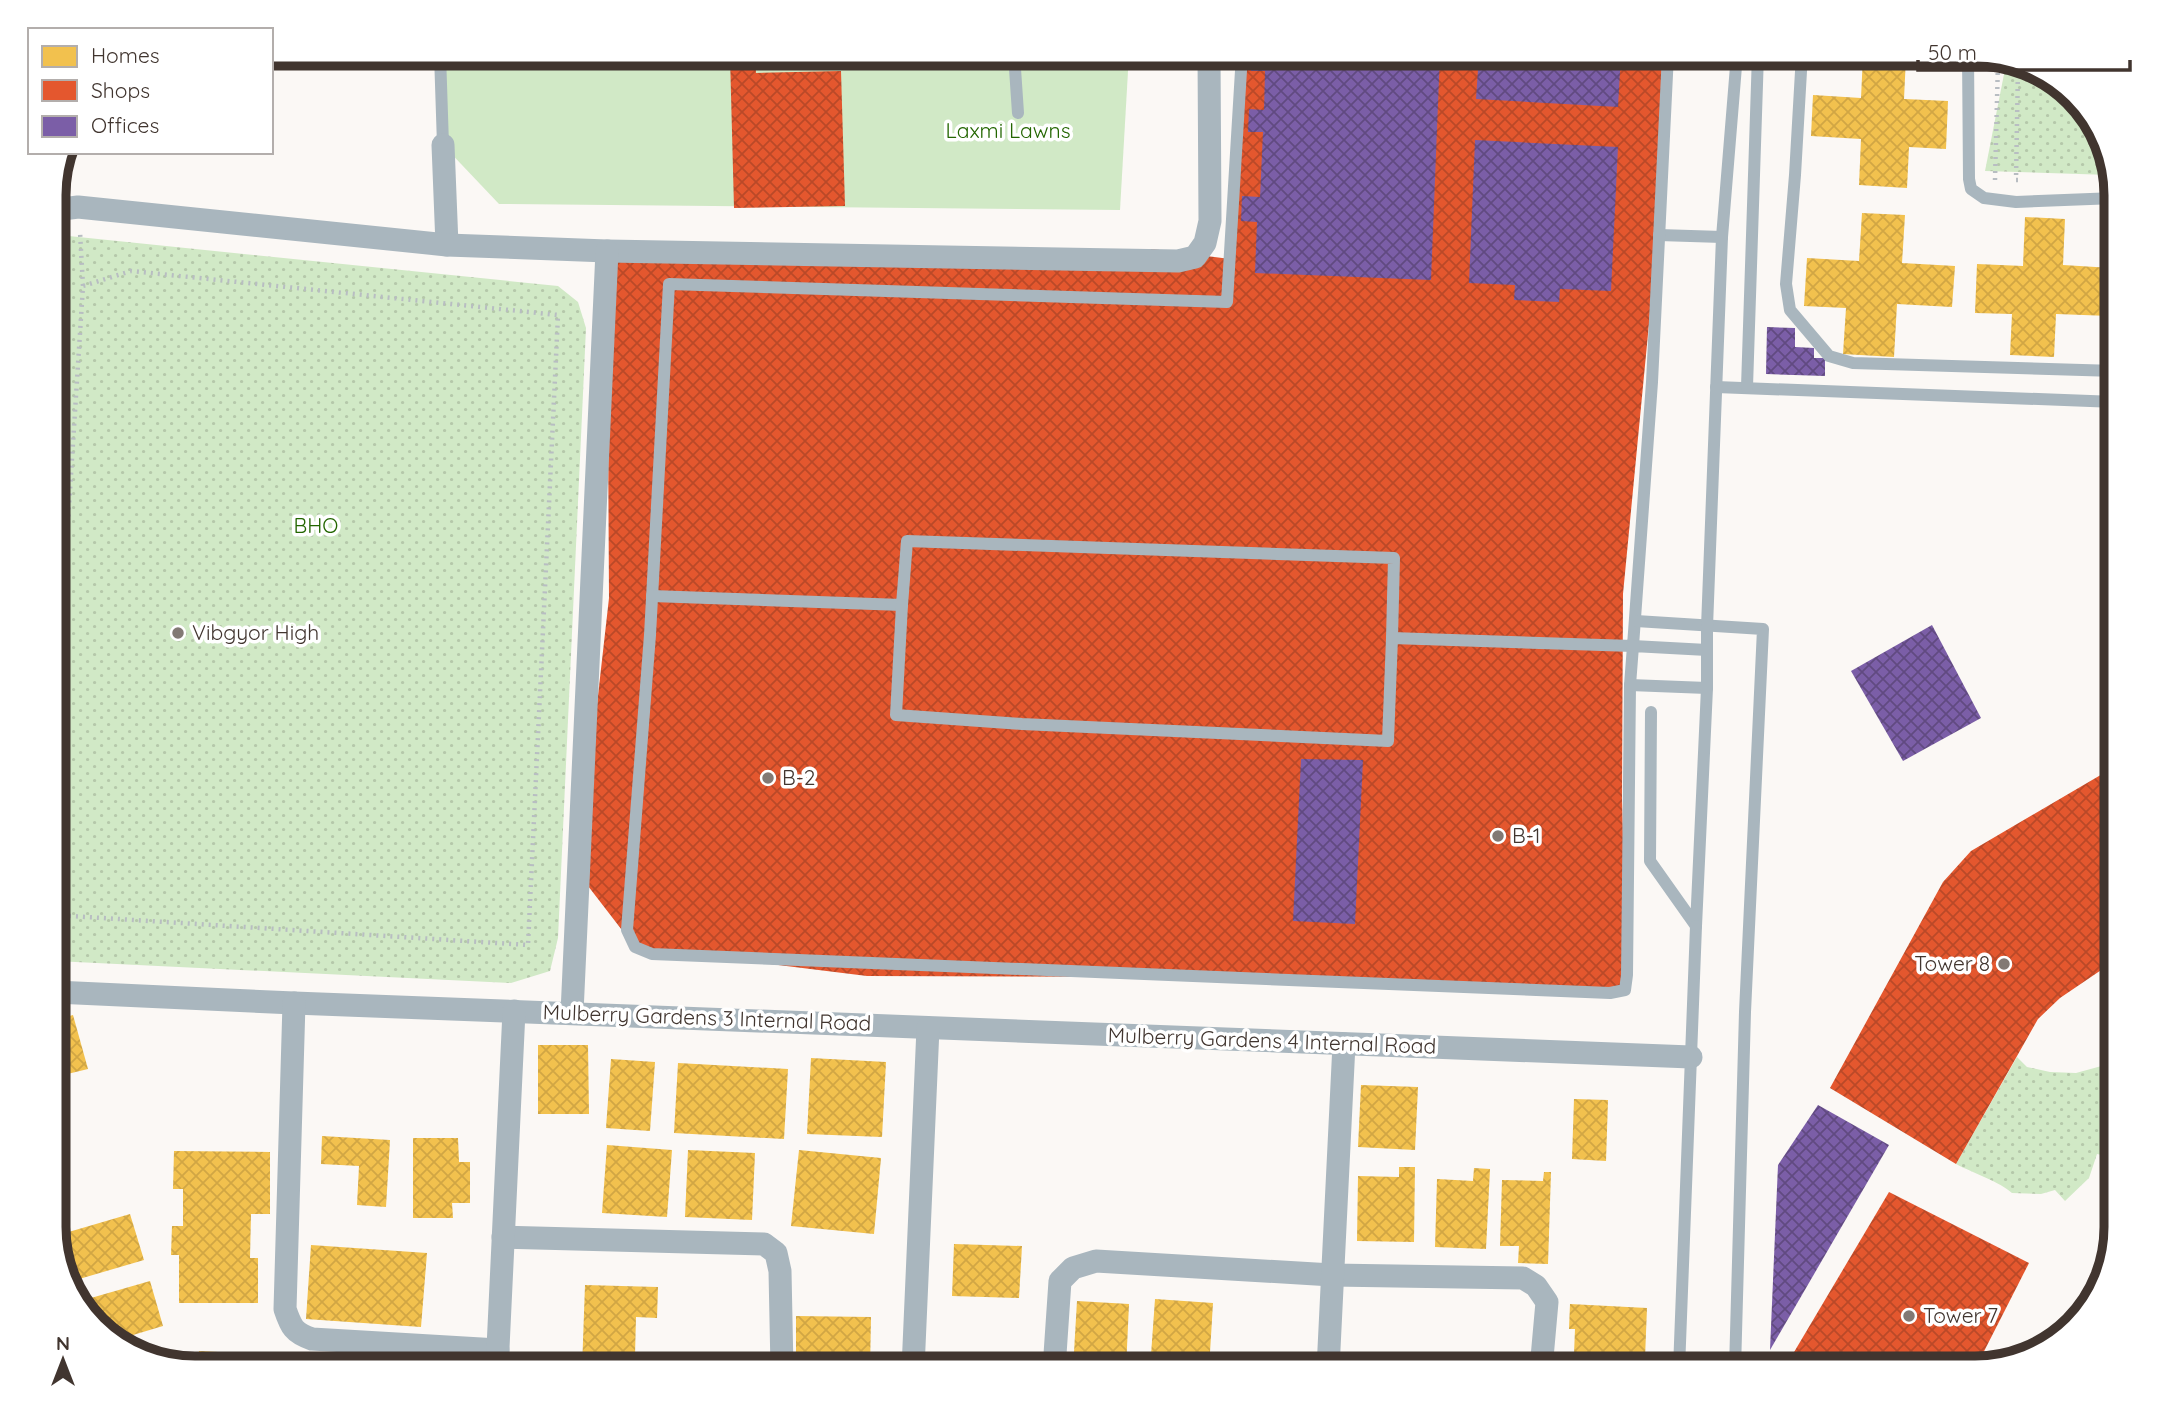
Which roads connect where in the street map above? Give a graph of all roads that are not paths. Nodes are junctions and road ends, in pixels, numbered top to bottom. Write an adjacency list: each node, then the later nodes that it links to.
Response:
1 (1209, 66): 17 (street)
2 (1241, 66): 22 (lane)
3 (1667, 66): 14 (lane)
4 (1736, 66): 15 (lane)
5 (1758, 66): 20 (lane)
6 (1801, 66): 18 (lane)
7 (1968, 66): 12 (lane)
8 (440, 67): 11 (lane)
9 (1015, 67): 10 (lane)
10 (1018, 113)
11 (443, 145): 16 (street)
12 (2104, 198)
13 (67, 208): 16 (street)
14 (1659, 235): 15 (lane); 24 (lane)
15 (1722, 237): 19 (lane)
16 (447, 245): 17 (street)
17 (607, 251): 36 (street)
18 (2104, 371)
19 (1716, 387): 20 (lane); 25 (lane)
20 (1747, 387): 21 (lane)
21 (2104, 402)
22 (652, 596): 23 (lane); 29 (lane)
23 (902, 605): 26 (lane); 26 (lane)
24 (1636, 621): 25 (lane); 27 (lane)
25 (1707, 627): 28 (lane); 51 (lane)
26 (1392, 638): 27 (lane)
27 (1633, 646): 28 (lane); 29 (lane)
28 (1707, 650): 30 (lane)
29 (1630, 685): 30 (lane)
30 (1707, 688): 32 (lane)
31 (1651, 712): 32 (lane)
32 (1696, 926): 40 (lane)
33 (67, 993): 34 (street, Mulberry Gardens 3 Internal Road)
34 (294, 1003): 35 (street, Mulberry Gardens 3 Internal Road); 43 (street, Mulberry Gardens 3 Internal Road)
35 (514, 1011): 36 (street, Mulberry Gardens 3 Internal Road); 41 (street, Mulberry Gardens 3 Internal Road)
36 (572, 1013): 37 (street, Mulberry Gardens 3 Internal Road)
37 (901, 1026): 38 (street, Mulberry Gardens 4 Internal Road)
38 (928, 1028): 39 (street, Mulberry Gardens 4 Internal Road); 46 (street)
39 (1344, 1044): 40 (street, Mulberry Gardens 4 Internal Road); 42 (street)
40 (1691, 1058): 50 (lane)
41 (503, 1237): 44 (street, Mulberry Gardens 3 Internal Road); 45 (street)
42 (1332, 1275): 47 (street); 48 (street); 49 (street)
43 (470, 1356)
44 (498, 1356)
45 (782, 1356)
46 (914, 1356)
47 (1055, 1356)
48 (1329, 1356)
49 (1542, 1356)
50 (1680, 1356)
51 (1735, 1356)

